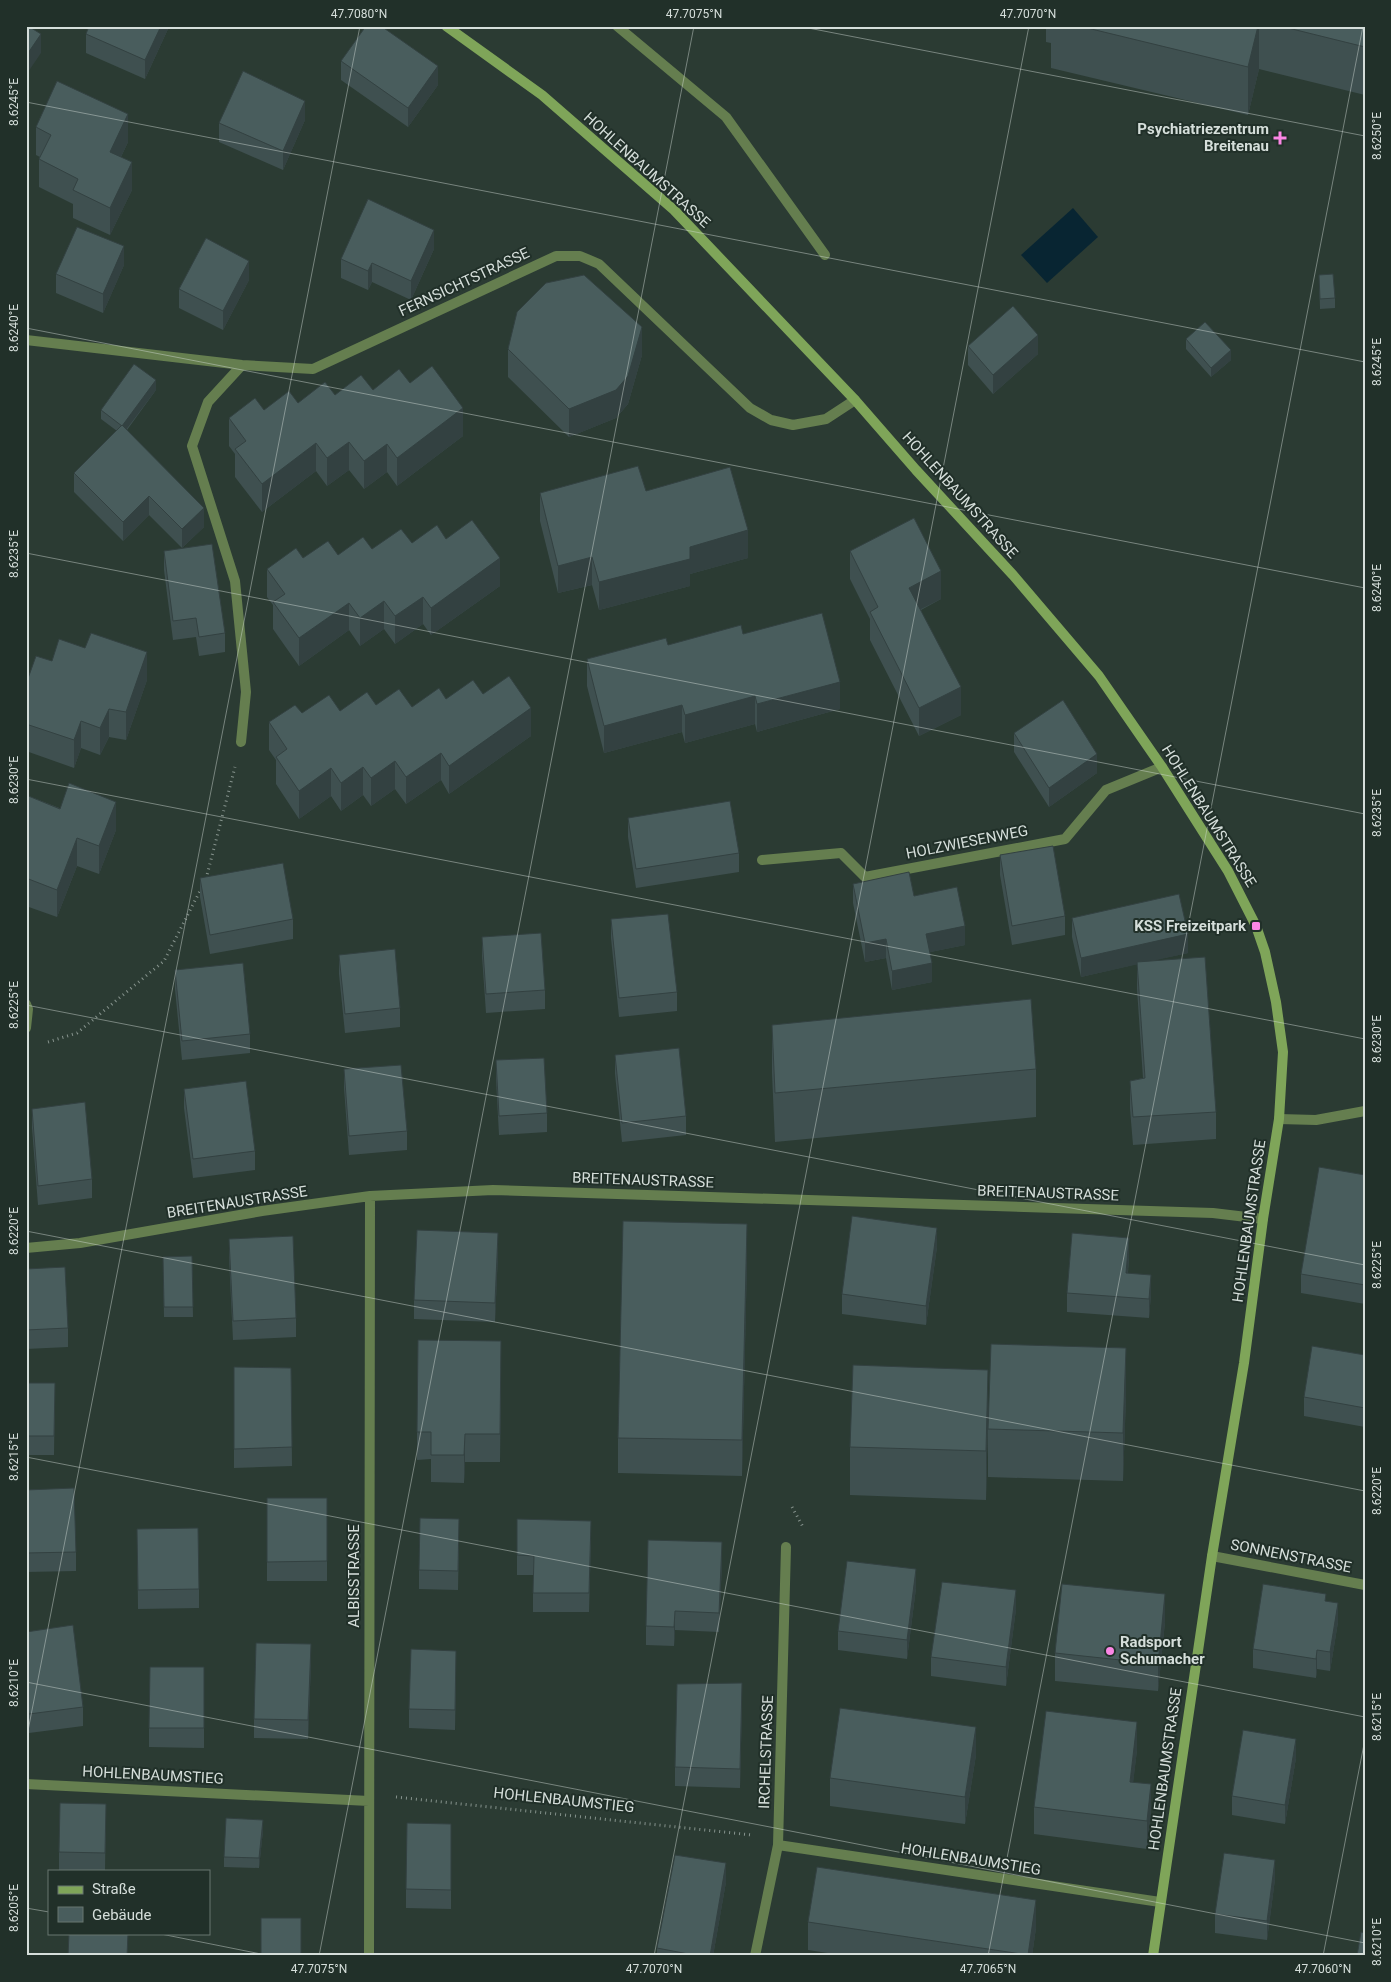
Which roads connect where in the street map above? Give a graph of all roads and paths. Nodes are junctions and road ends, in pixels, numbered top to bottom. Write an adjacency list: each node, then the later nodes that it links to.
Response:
1 (446, 26): 6 (street, HOHLENBAUMSTRASSE)
2 (618, 26): 3 (street)
3 (825, 254)
4 (26, 340): 5 (street, FERNSICHTSTRASSE)
5 (242, 365): 6 (street, FERNSICHTSTRASSE); 7 (street)
6 (855, 400): 8 (street, HOHLENBAUMSTRASSE)
7 (241, 742): 12 (path)
8 (1162, 767): 9 (street, HOLZWIESENWEG); 14 (street, HOHLENBAUMSTRASSE)
9 (762, 860)
10 (26, 1004): 11 (street)
11 (26, 1028)
12 (43, 1044)
13 (1365, 1111): 14 (street)
14 (1279, 1119): 16 (street, HOHLENBAUMSTRASSE)
15 (370, 1196): 16 (street, BREITENAUSTRASSE); 17 (street, BREITENAUSTRASSE); 23 (street, ALBISSTRASSE)
16 (1263, 1219): 19 (street, HOHLENBAUMSTRASSE)
17 (26, 1248)
18 (786, 1548): 25 (street, IRCHELSTRASSE)
19 (1212, 1556): 20 (street, SONNENSTRASSE); 26 (street, HOHLENBAUMSTRASSE)
20 (1365, 1584)
21 (26, 1784): 23 (street, HOHLENBAUMSTIEG)
22 (388, 1796): 24 (path, HOHLENBAUMSTIEG)
23 (368, 1801): 27 (street, ALBISSTRASSE)
24 (738, 1832)
25 (778, 1845): 26 (street, HOHLENBAUMSTIEG); 28 (street, IRCHELSTRASSE)
26 (1160, 1902): 29 (street, HOHLENBAUMSTRASSE)
27 (369, 1956)
28 (755, 1956)
29 (1153, 1956)

